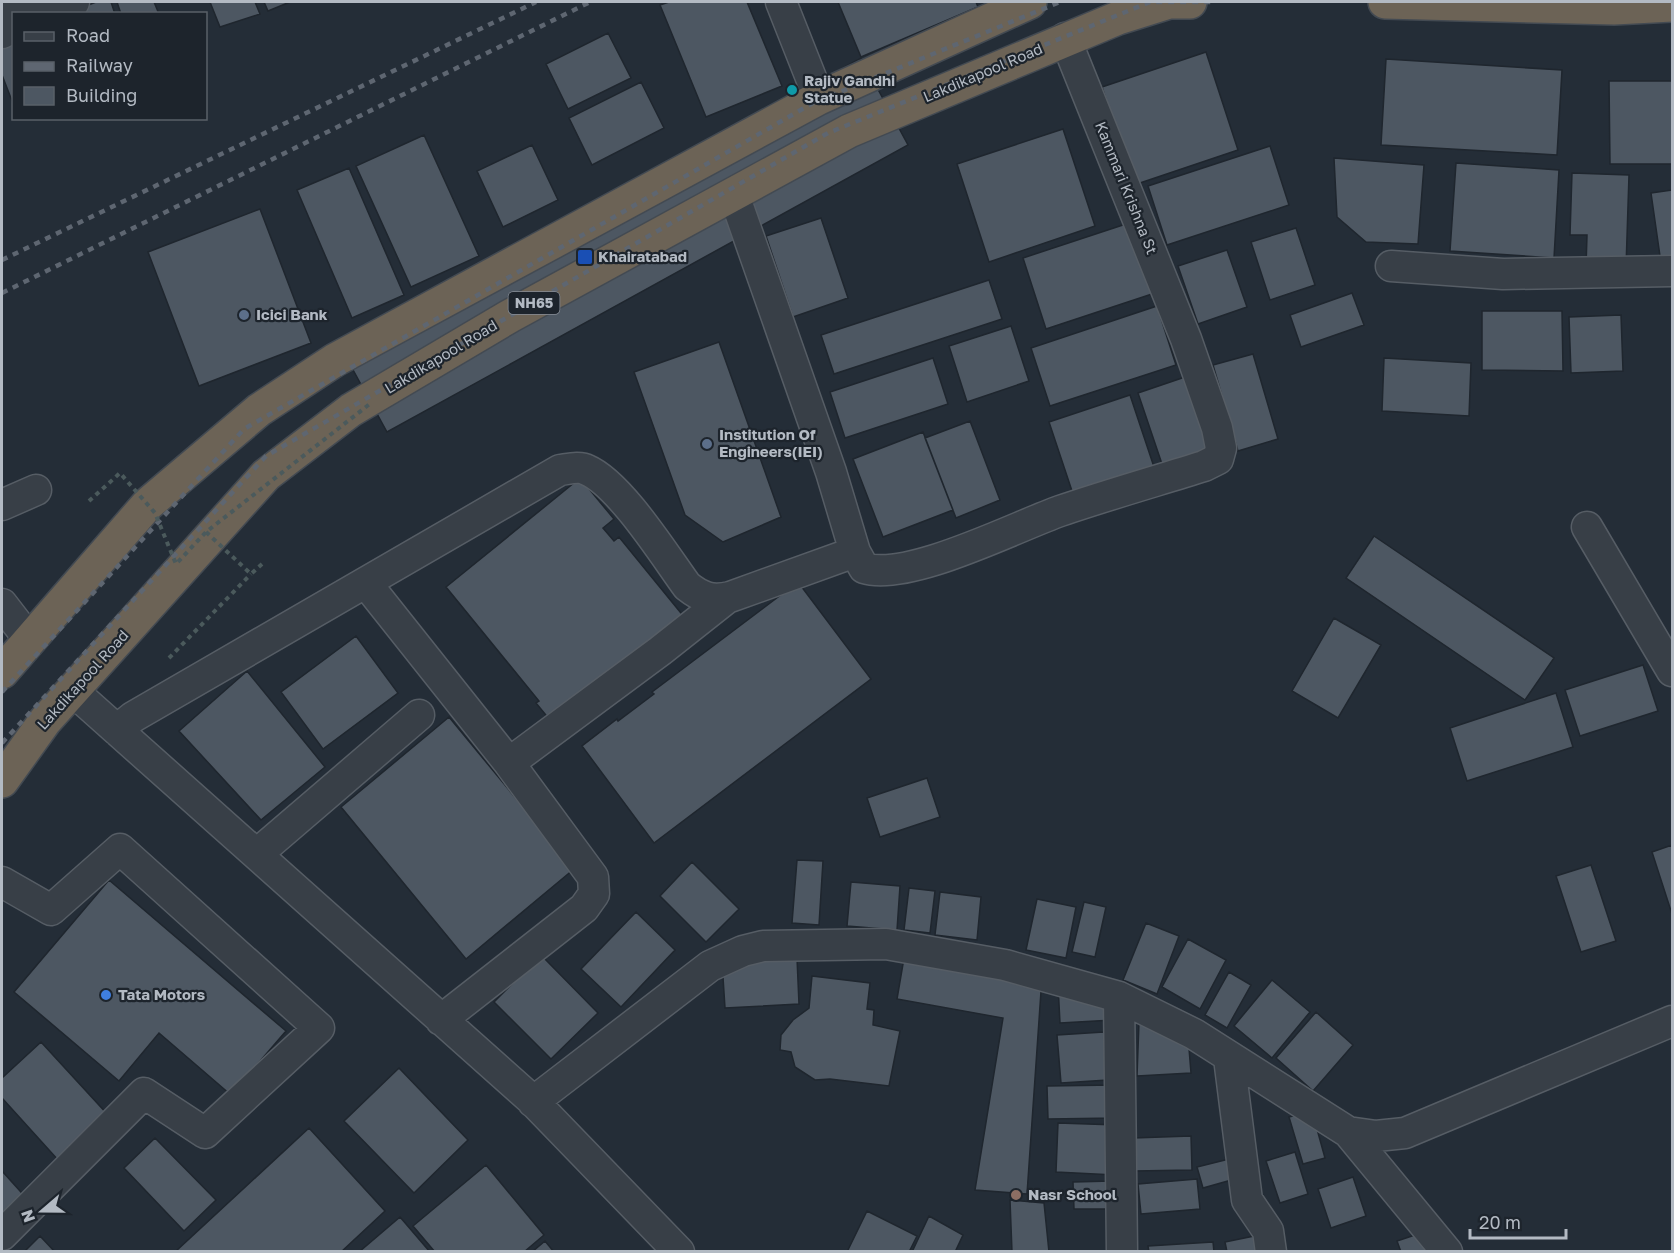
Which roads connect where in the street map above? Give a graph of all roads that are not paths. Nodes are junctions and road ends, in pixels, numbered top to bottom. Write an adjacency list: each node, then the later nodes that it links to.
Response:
1 (7, 2): 8 (street)
2 (74, 2): 9 (street)
3 (781, 2): 11 (street)
4 (1030, 2): 11 (highway, NH65)
5 (1190, 2): 10 (highway, Lakdikapool Road / NH65)
6 (1406, 2): 7 (highway)
7 (1672, 5)
8 (24, 12)
9 (49, 12)
10 (1065, 38): 12 (highway, Lakdikapool Road / NH65); 18 (street, Kammari Krishna St)
11 (819, 98): 22 (highway, NH65)
12 (734, 195): 18 (street); 25 (highway, Lakdikapool Road / NH65)
13 (1391, 266): 14 (street)
14 (1672, 271)
15 (36, 490): 16 (street)
16 (2, 505)
17 (1587, 527): 23 (street)
18 (855, 552): 20 (street)
19 (366, 583): 20 (street); 27 (street); 28 (street)
20 (727, 598): 28 (street)
21 (2, 604): 22 (street)
22 (29, 639): 24 (highway, NH65)
23 (1672, 671)
24 (2, 672)
25 (72, 690): 27 (street); 29 (highway, Lakdikapool Road / NH65)
26 (419, 715): 30 (street)
27 (117, 730): 30 (street)
28 (509, 763): 33 (street)
29 (2, 781)
30 (257, 854): 33 (street)
31 (2, 882): 38 (street)
32 (1119, 997): 35 (street); 36 (street); 40 (street)
33 (441, 1020): 36 (street)
34 (1672, 1021): 37 (street)
35 (1229, 1058): 37 (street); 41 (street)
36 (533, 1102): 39 (street)
37 (1348, 1132): 42 (street)
38 (2, 1234)
39 (679, 1251)
40 (1122, 1251)
41 (1271, 1251)
42 (1447, 1251)

